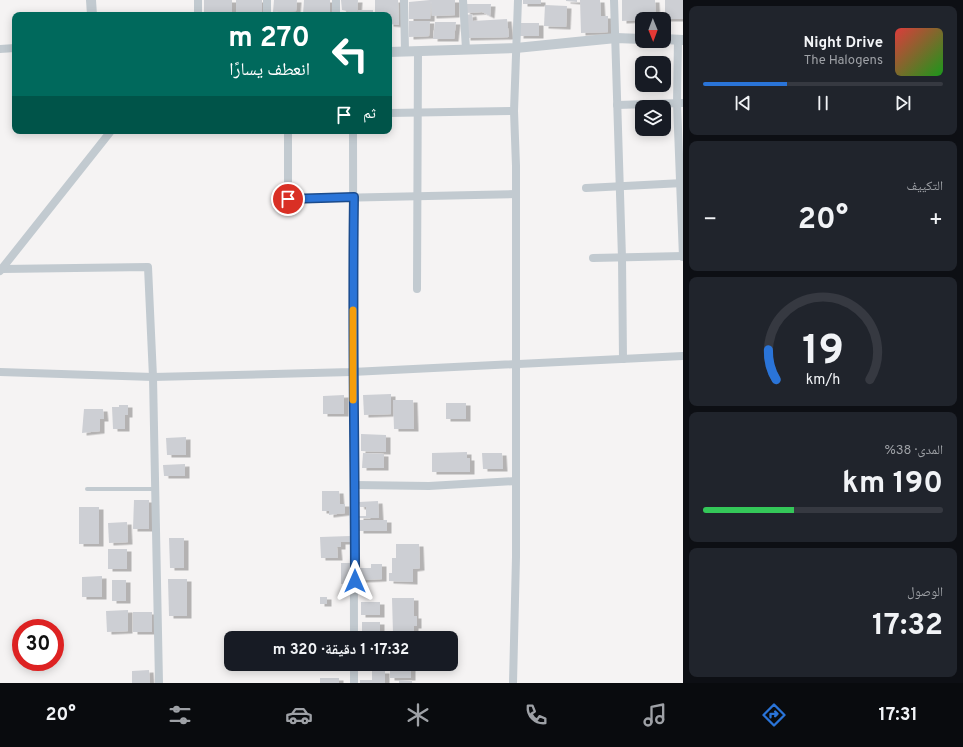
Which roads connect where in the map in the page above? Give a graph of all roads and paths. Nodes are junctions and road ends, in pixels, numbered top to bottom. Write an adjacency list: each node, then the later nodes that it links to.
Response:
1 (91, 0): 9 (street)
2 (198, 0): 10 (street)
3 (267, 0): 11 (street)
4 (336, 0): 12 (street)
5 (404, 0): 22 (street)
6 (463, 0): 19 (street)
7 (518, 0): 17 (street)
8 (614, 0): 13 (street)
9 (92, 12)
10 (198, 12)
11 (267, 12)
12 (336, 12)
13 (616, 38): 14 (street); 17 (street); 24 (street)
14 (635, 39)
15 (680, 40): 23 (street)
16 (12, 48): 18 (street)
17 (516, 48): 19 (street); 25 (street)
18 (0, 49)
19 (466, 49): 20 (street)
20 (418, 51): 22 (street); 27 (street)
21 (392, 52): 22 (street)
22 (405, 52)
23 (680, 103): 24 (street); 31 (street)
24 (617, 105): 32 (street)
25 (514, 111): 27 (street); 34 (street)
26 (392, 113): 27 (street)
27 (418, 113): 35 (street)
28 (109, 134): 40 (street)
29 (288, 134): 36 (street)
30 (353, 134): 36 (street)
31 (682, 183): 32 (street); 37 (street)
32 (619, 186): 33 (street); 39 (street)
33 (586, 188)
34 (516, 194): 35 (street); 44 (street)
35 (418, 196): 36 (street); 41 (street)
36 (354, 197): 46 (street)
37 (683, 257): 39 (street)
38 (592, 258): 39 (street)
39 (622, 258): 43 (street)
40 (1, 270): 47 (street)
41 (418, 289)
42 (683, 356): 43 (street)
43 (623, 359): 44 (street)
44 (517, 365): 46 (street); 48 (street)
45 (0, 372): 47 (street)
46 (352, 372): 47 (street); 49 (street)
47 (153, 377): 51 (street)
48 (516, 481): 49 (street); 56 (street)
49 (355, 485): 52 (street)
50 (88, 489): 51 (lane)
51 (155, 489): 54 (street)
52 (354, 631)
53 (354, 671): 55 (street)
54 (159, 683)
55 (354, 683)
56 (513, 683)

